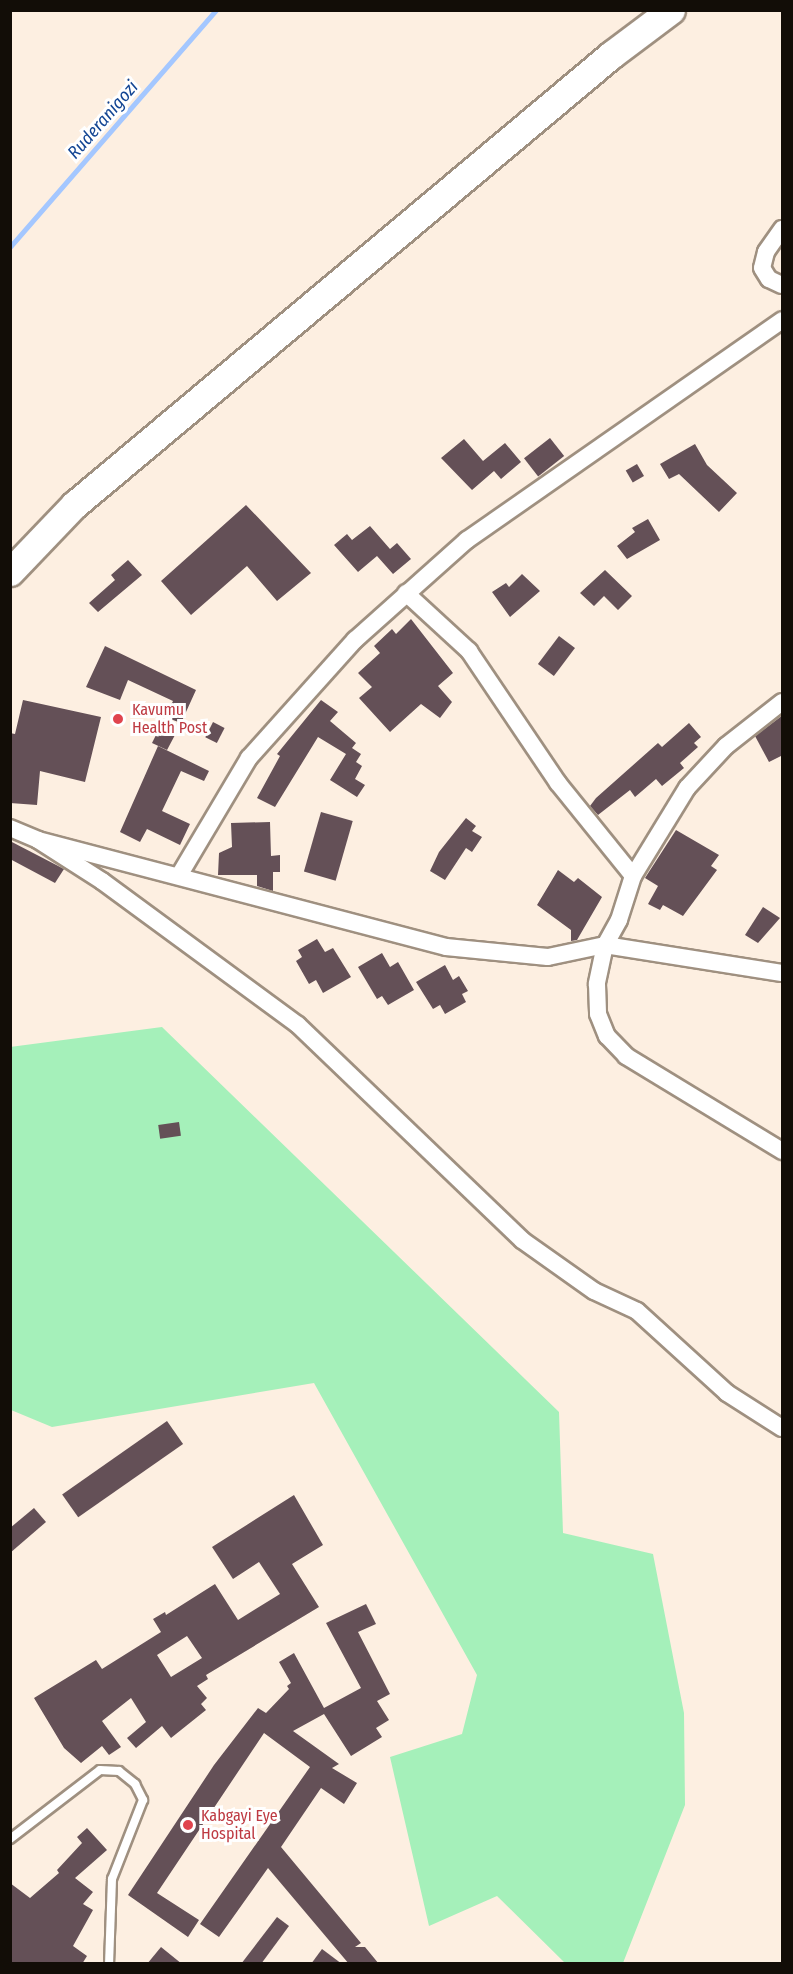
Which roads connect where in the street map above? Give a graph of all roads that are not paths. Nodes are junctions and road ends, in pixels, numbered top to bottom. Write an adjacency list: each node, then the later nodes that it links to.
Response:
1 (671, 10): 5 (highway)
2 (783, 229): 3 (street)
3 (783, 285)
4 (783, 320): 6 (street)
5 (10, 572)
6 (406, 593): 10 (street); 11 (street)
7 (783, 702): 11 (street)
8 (10, 828): 9 (street)
9 (38, 840): 10 (street); 15 (street)
10 (180, 874): 12 (street)
11 (633, 876): 12 (street)
12 (605, 945): 13 (street); 14 (street)
13 (779, 969)
14 (783, 1150)
15 (783, 1428)
16 (10, 1839): 17 (lane)
17 (109, 1964)

